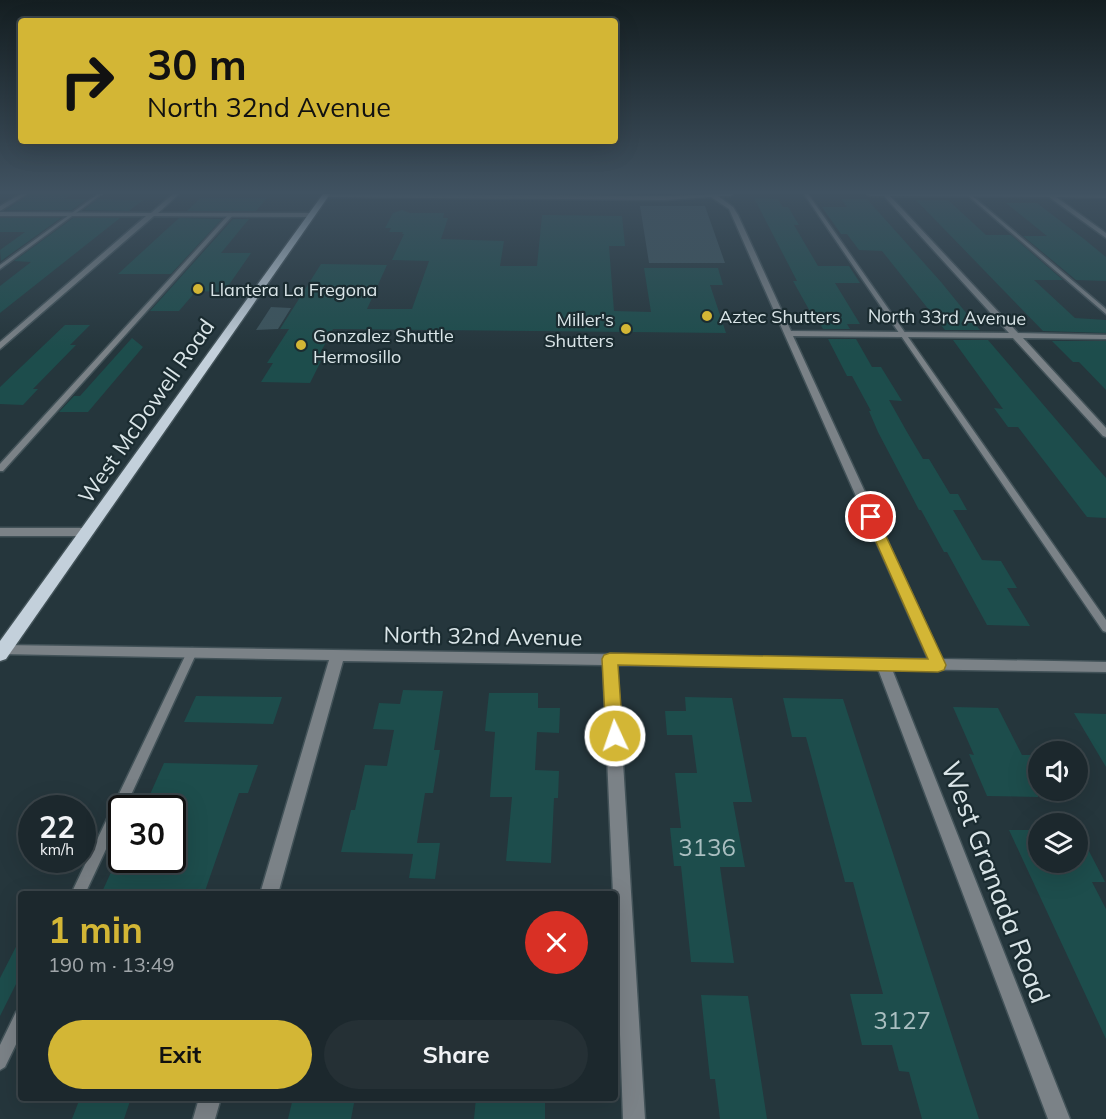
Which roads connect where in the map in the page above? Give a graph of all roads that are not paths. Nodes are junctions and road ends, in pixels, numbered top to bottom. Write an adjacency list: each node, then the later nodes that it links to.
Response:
1 (28, 246): 9 (lane)
2 (116, 246): 15 (street)
3 (203, 246): 17 (lane)
4 (289, 246): 19 (main road, West McDowell Road)
5 (749, 246): 11 (street)
6 (842, 246): 12 (lane)
7 (934, 246): 13 (street)
8 (1030, 246): 10 (lane)
9 (0, 267)
10 (1106, 312)
11 (788, 333): 12 (street, North 33rd Avenue); 26 (street)
12 (904, 335): 13 (street, North 33rd Avenue); 20 (lane)
13 (1017, 336): 14 (street, North 33rd Avenue); 16 (street)
14 (1106, 337)
15 (0, 346)
16 (1106, 434)
17 (0, 469)
18 (0, 532): 19 (street)
19 (86, 532): 21 (main road, West McDowell Road)
20 (1106, 628)
21 (1, 651): 22 (street, North 32nd Avenue)
22 (192, 652): 23 (street, North 32nd Avenue); 28 (lane)
23 (338, 654): 24 (street, North 32nd Avenue); 29 (street)
24 (610, 659): 25 (street, North 32nd Avenue); 34 (street)
25 (883, 664): 26 (street, North 32nd Avenue); 35 (street, West Granada Road)
26 (938, 665): 27 (street, North 32nd Avenue)
27 (1106, 667)
28 (79, 891)
29 (270, 891)
30 (18, 1023): 31 (lane)
31 (0, 1062)
32 (209, 1101): 33 (street)
33 (204, 1119)
34 (634, 1119)
35 (1059, 1119)

